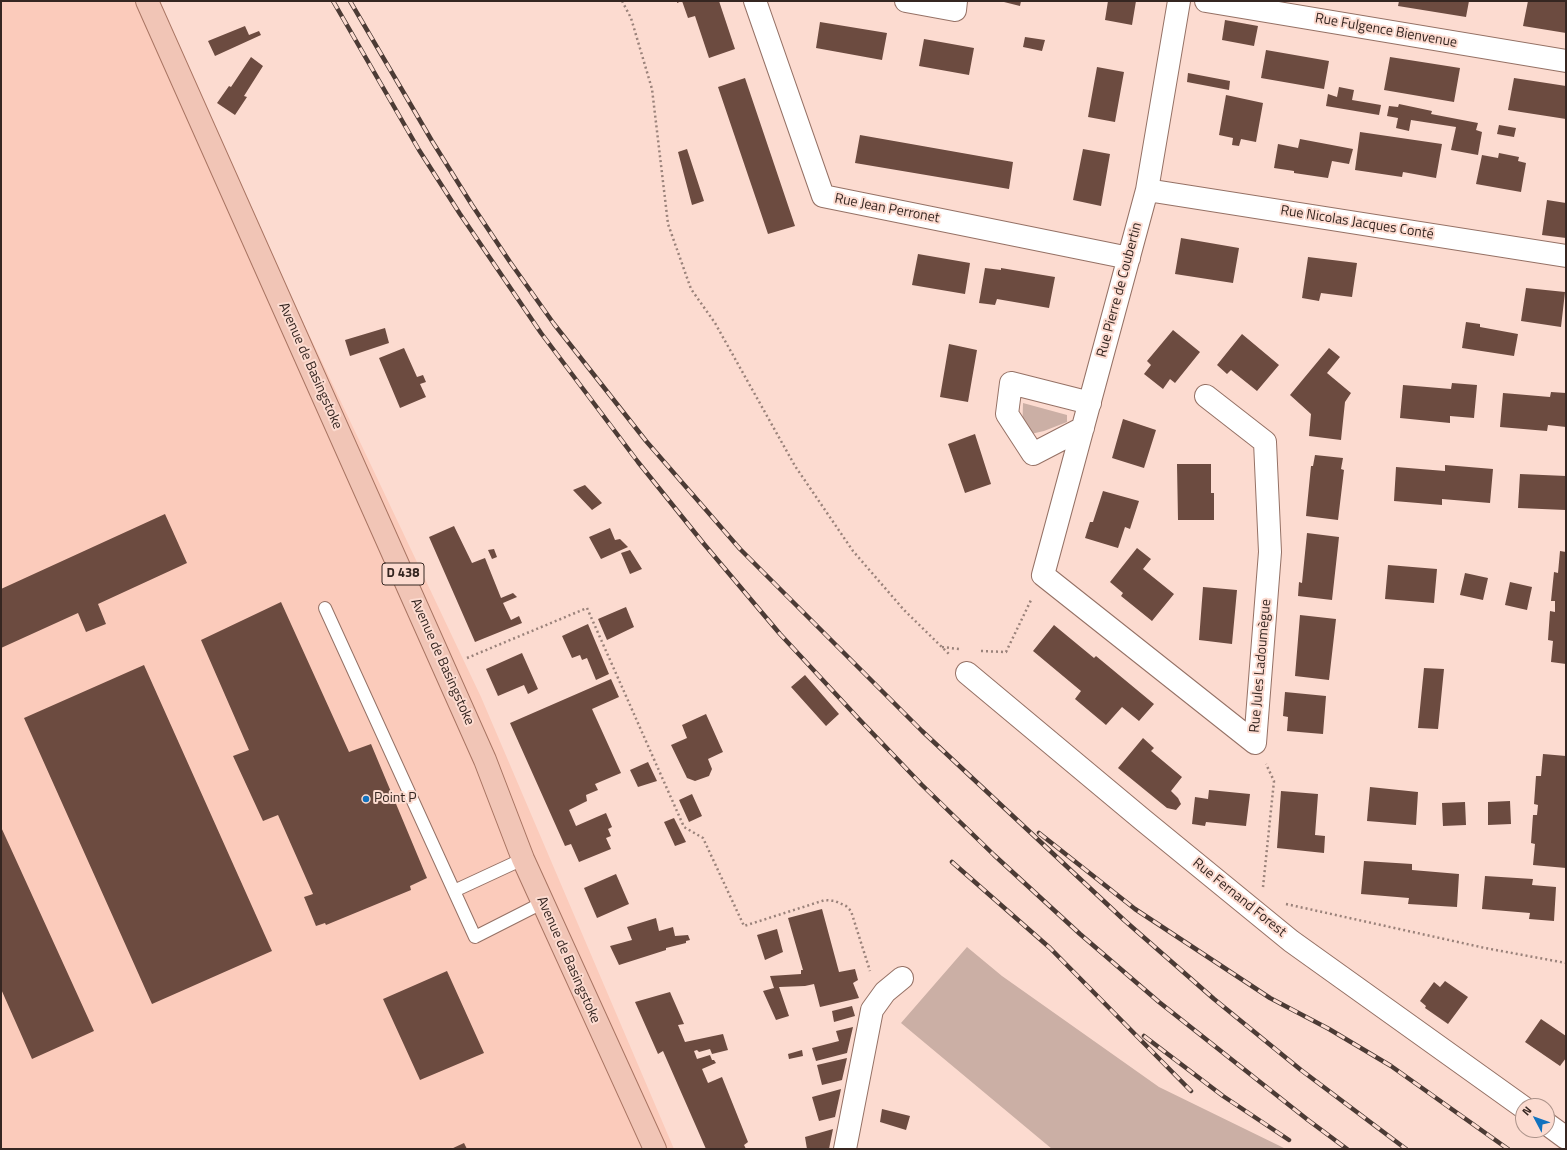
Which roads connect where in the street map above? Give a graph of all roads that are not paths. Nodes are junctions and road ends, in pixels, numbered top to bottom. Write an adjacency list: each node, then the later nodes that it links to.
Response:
1 (147, 1): 17 (main road, Avenue de Basingstoke / D 438)
2 (754, 1): 10 (street, Rue Jean Perronet)
3 (906, 1): 4 (street)
4 (956, 1)
5 (1179, 1): 8 (street, Rue Pierre de Coubertin)
6 (1206, 1): 7 (street, Rue Fulgence Bienvenue)
7 (1566, 61)
8 (1147, 190): 9 (street, Rue Nicolas Jacques Conté); 10 (street, Rue Pierre de Coubertin)
9 (1566, 256)
10 (1129, 258): 12 (street, Rue Pierre de Coubertin)
11 (1206, 396): 14 (street, Rue Jules Ladoumègue)
12 (1090, 403): 13 (street, Rue Pierre de Coubertin); 13 (street)
13 (1083, 428): 14 (street, Rue Pierre de Coubertin)
14 (1043, 575)
15 (325, 608): 18 (lane)
16 (967, 673): 21 (street, Rue Fernand Forest)
17 (522, 859): 18 (lane); 19 (main road, Avenue de Basingstoke / D 438)
18 (454, 891): 19 (lane)
19 (542, 903): 24 (main road, Avenue de Basingstoke / D 438)
20 (902, 978): 25 (street)
21 (1515, 1101)
22 (1555, 1130): 23 (street)
23 (1566, 1138)
24 (655, 1149)
25 (844, 1149)

